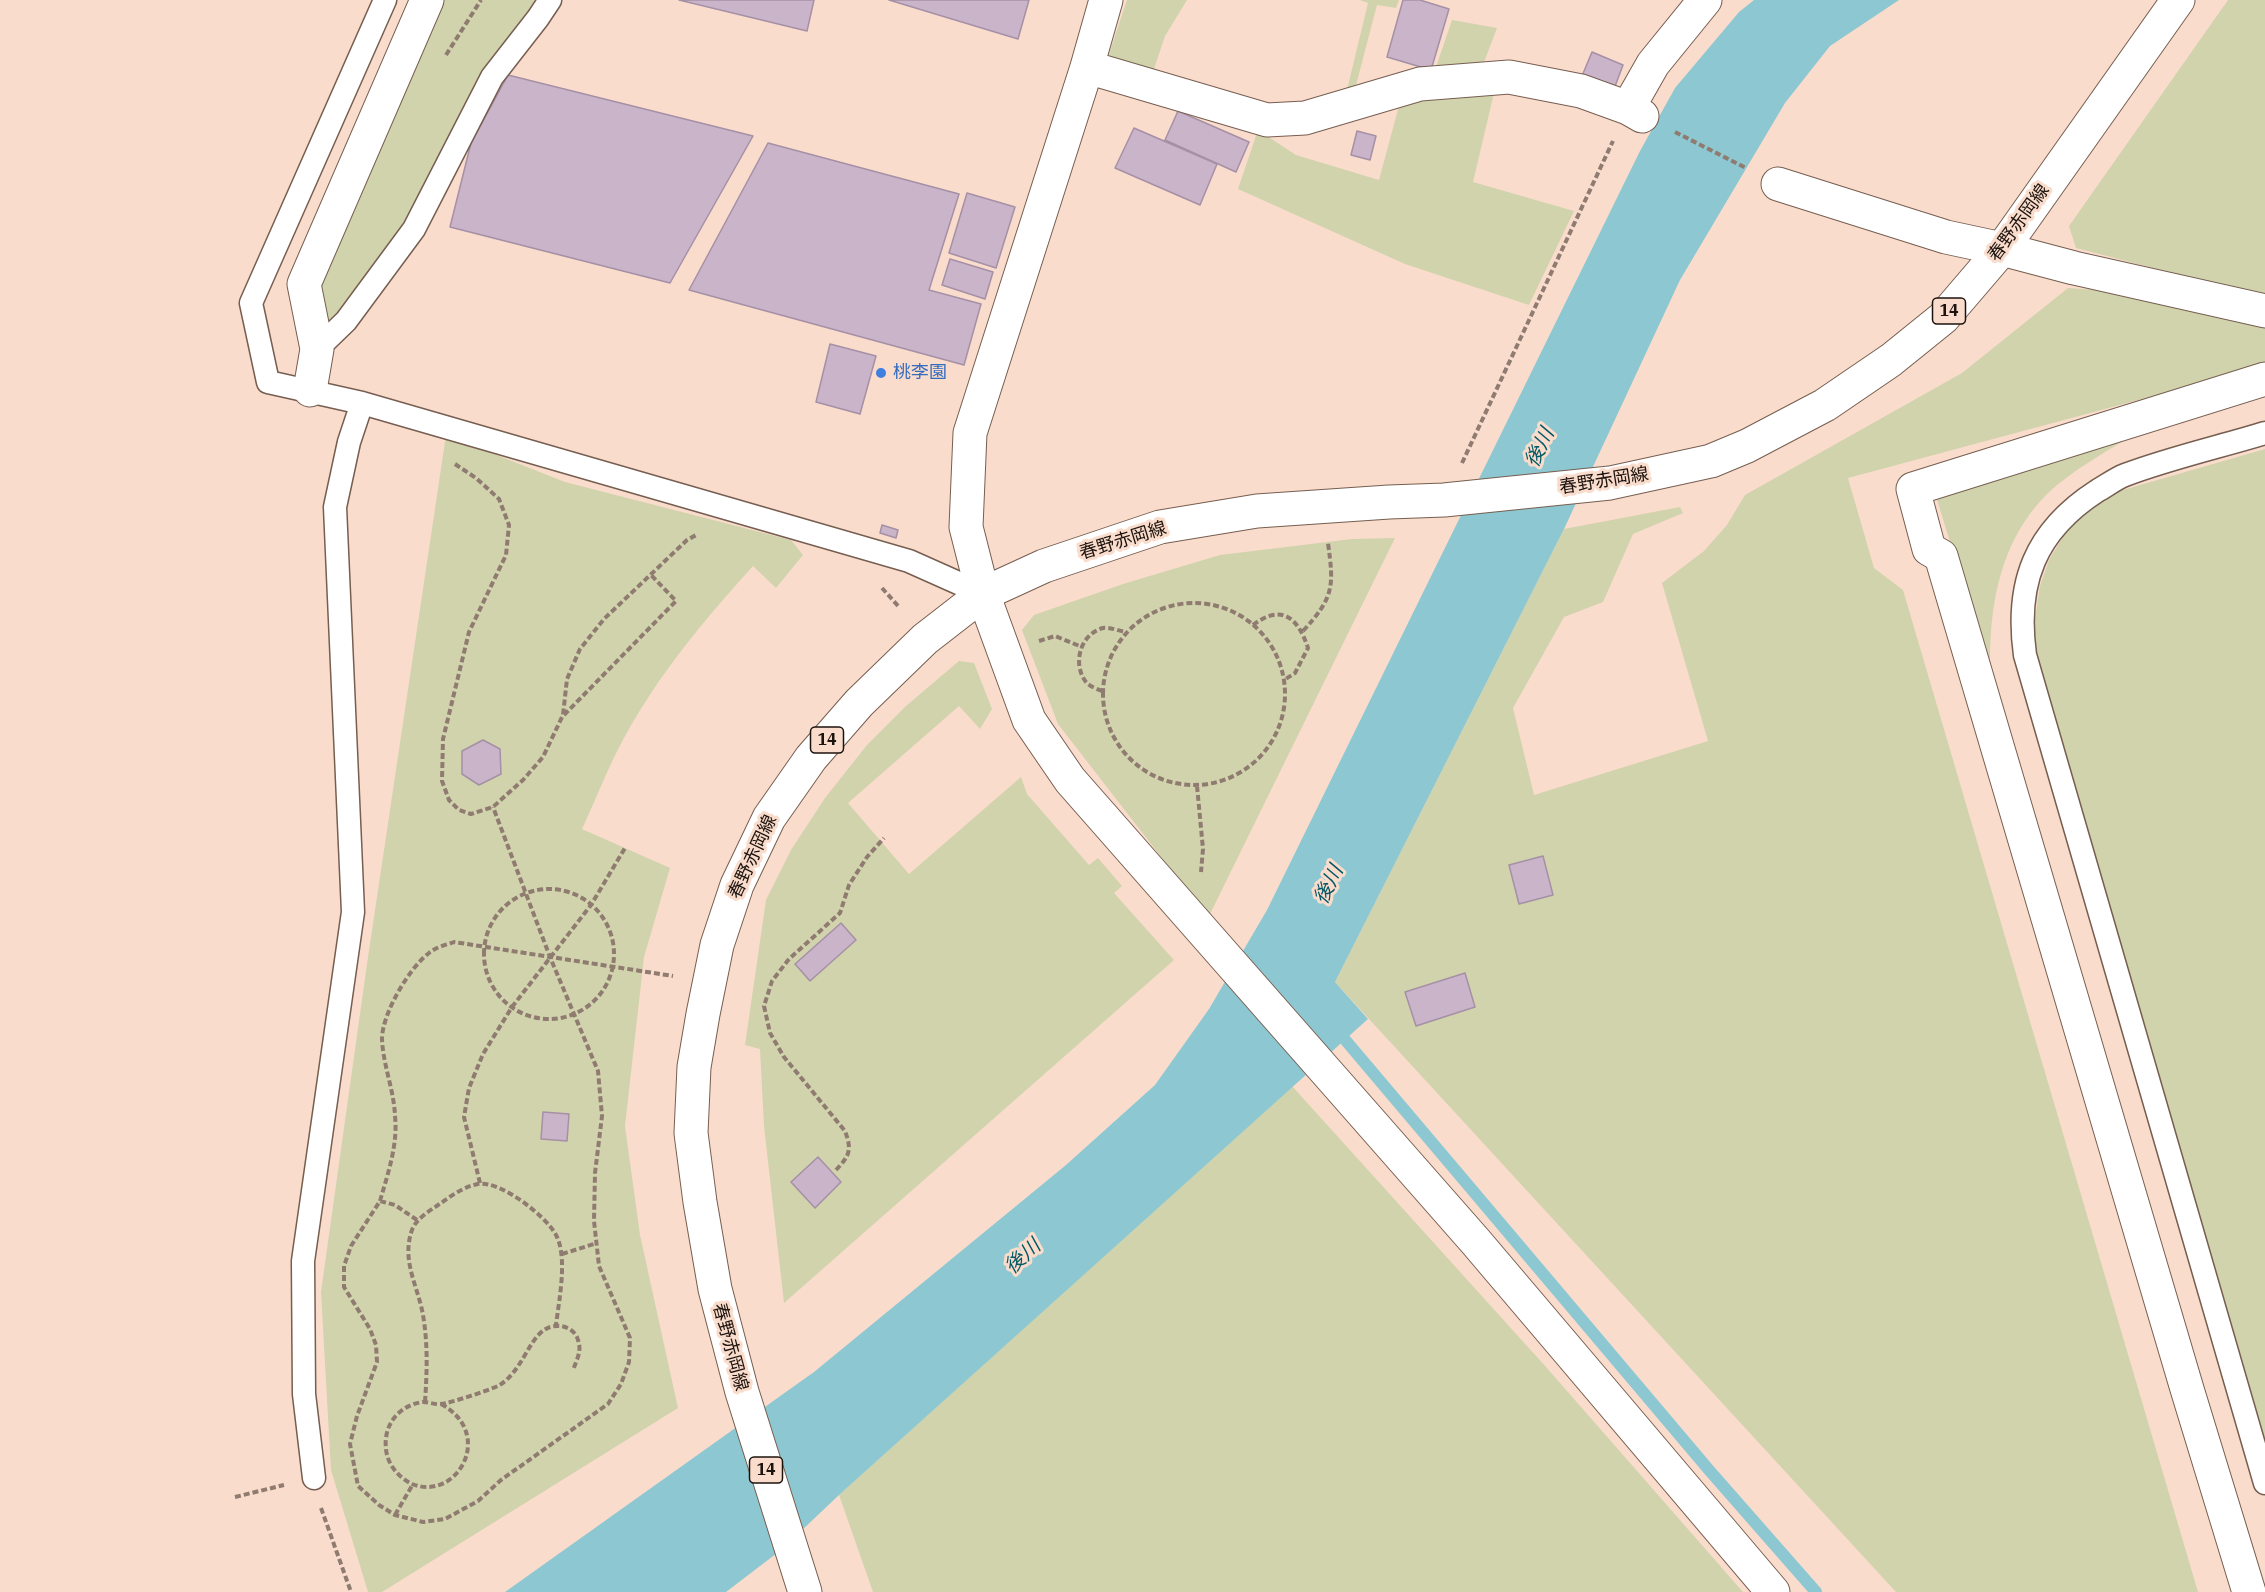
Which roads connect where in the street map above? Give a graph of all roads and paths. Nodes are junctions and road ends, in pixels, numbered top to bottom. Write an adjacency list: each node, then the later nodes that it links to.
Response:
1 (385, 0): 14 (lane)
2 (427, 0): 12 (street)
3 (550, 0): 12 (lane)
4 (1106, 0): 7 (street)
5 (1705, 0): 8 (street)
6 (2178, 0): 10 (street, 春野赤岡線 / 14)
7 (1087, 67): 8 (street); 22 (street)
8 (1635, 112): 9 (path); 18 (path)
9 (1778, 184): 10 (street)
10 (2002, 249): 11 (street); 18 (street, 春野赤岡線 / 14)
11 (2265, 311)
12 (317, 349): 14 (street)
13 (2265, 379): 62 (street)
14 (310, 390): 15 (lane)
15 (362, 403): 22 (lane); 54 (lane)
16 (2265, 433): 55 (lane)
17 (476, 478): 32 (path)
18 (1450, 486): 22 (street, 春野赤岡線 / 14)
19 (701, 533): 21 (path)
20 (1327, 533): 24 (path)
21 (650, 574): 30 (path); 30 (path)
22 (983, 594): 36 (street); 60 (street, 春野赤岡線 / 14)
23 (1253, 625): 24 (path); 25 (path); 28 (path)
24 (1302, 631): 28 (path)
25 (1126, 632): 27 (path); 29 (path)
26 (1036, 643): 27 (path)
27 (1082, 646): 29 (path)
28 (1284, 680): 31 (path)
29 (1103, 691): 31 (path)
30 (563, 715): 32 (path)
31 (1197, 786): 36 (path)
32 (493, 807): 35 (path)
33 (884, 838): 44 (path)
34 (625, 848): 37 (path)
35 (525, 894): 37 (path); 38 (path); 39 (path)
36 (1178, 904): 61 (street)
37 (591, 905): 39 (path); 40 (path)
38 (484, 946): 39 (path); 42 (path); 46 (path)
39 (550, 957): 40 (path); 42 (path); 43 (path)
40 (612, 966): 41 (path); 43 (path)
41 (673, 976)
42 (512, 1007): 43 (path); 45 (path)
43 (575, 1014): 48 (path)
44 (836, 1170)
45 (480, 1183): 47 (path); 49 (path)
46 (380, 1201): 47 (path); 58 (path)
47 (417, 1220): 52 (path)
48 (597, 1243): 49 (path); 58 (path)
49 (562, 1254): 50 (path)
50 (556, 1325): 51 (path); 53 (path)
51 (573, 1370)
52 (425, 1402): 53 (path); 56 (path)
53 (441, 1404): 56 (path)
54 (303, 1481): 57 (path); 59 (path)
55 (2265, 1483)
56 (413, 1484): 58 (path)
57 (236, 1497)
58 (395, 1515)
59 (351, 1592)
60 (805, 1592)
61 (1773, 1592)
62 (2249, 1592)

